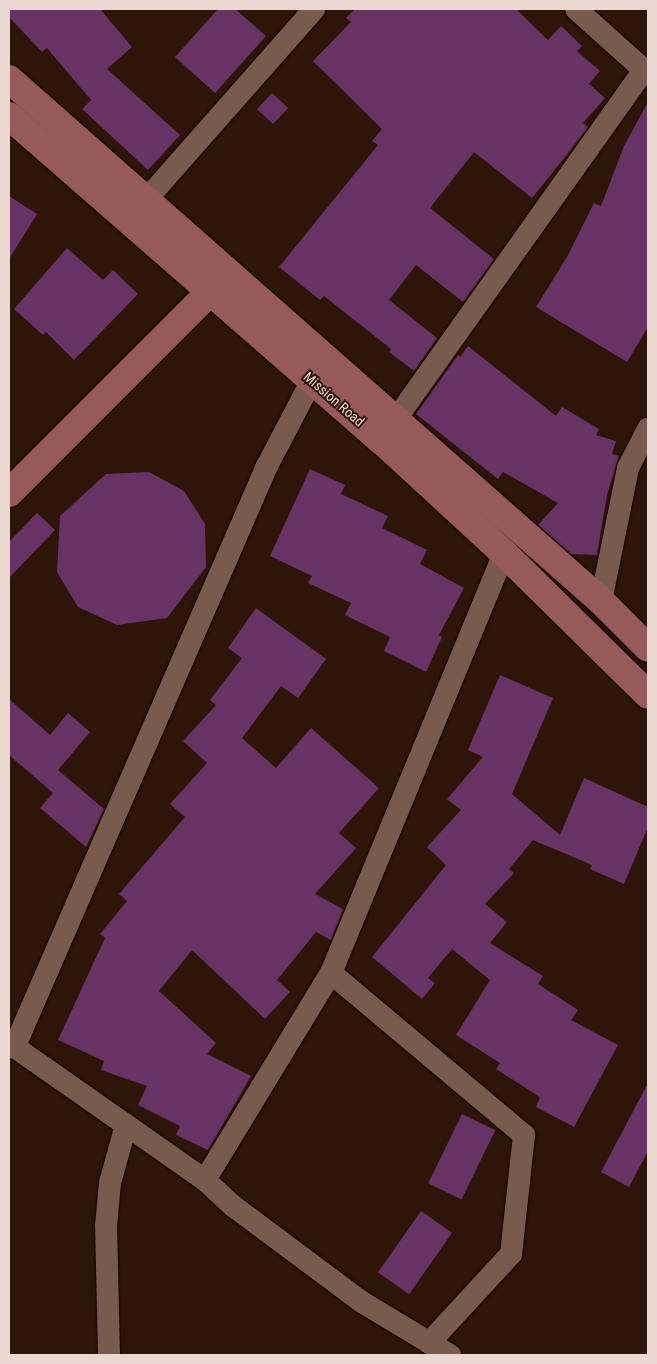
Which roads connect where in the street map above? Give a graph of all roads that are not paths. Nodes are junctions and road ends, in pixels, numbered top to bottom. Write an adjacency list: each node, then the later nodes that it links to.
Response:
1 (314, 9): 5 (street)
2 (576, 9): 8 (street)
3 (9, 79): 5 (street, Mission Road)
4 (9, 116): 6 (street, Mission Road)
5 (144, 201): 8 (street, Mission Road)
6 (210, 292): 7 (street, Mission Road); 10 (street)
7 (312, 380): 11 (street, Mission Road); 16 (street)
8 (396, 419): 12 (street, Mission Road)
9 (648, 429): 12 (street)
10 (9, 494)
11 (504, 553): 14 (street, Mission Road); 15 (street)
12 (601, 601): 13 (street, Mission Road)
13 (648, 648)
14 (648, 695)
15 (331, 973): 18 (street); 19 (street)
16 (11, 1046): 17 (street)
17 (126, 1125): 18 (street); 20 (street)
18 (205, 1180): 19 (street)
19 (429, 1343): 21 (street)
20 (109, 1355)
21 (450, 1355)

